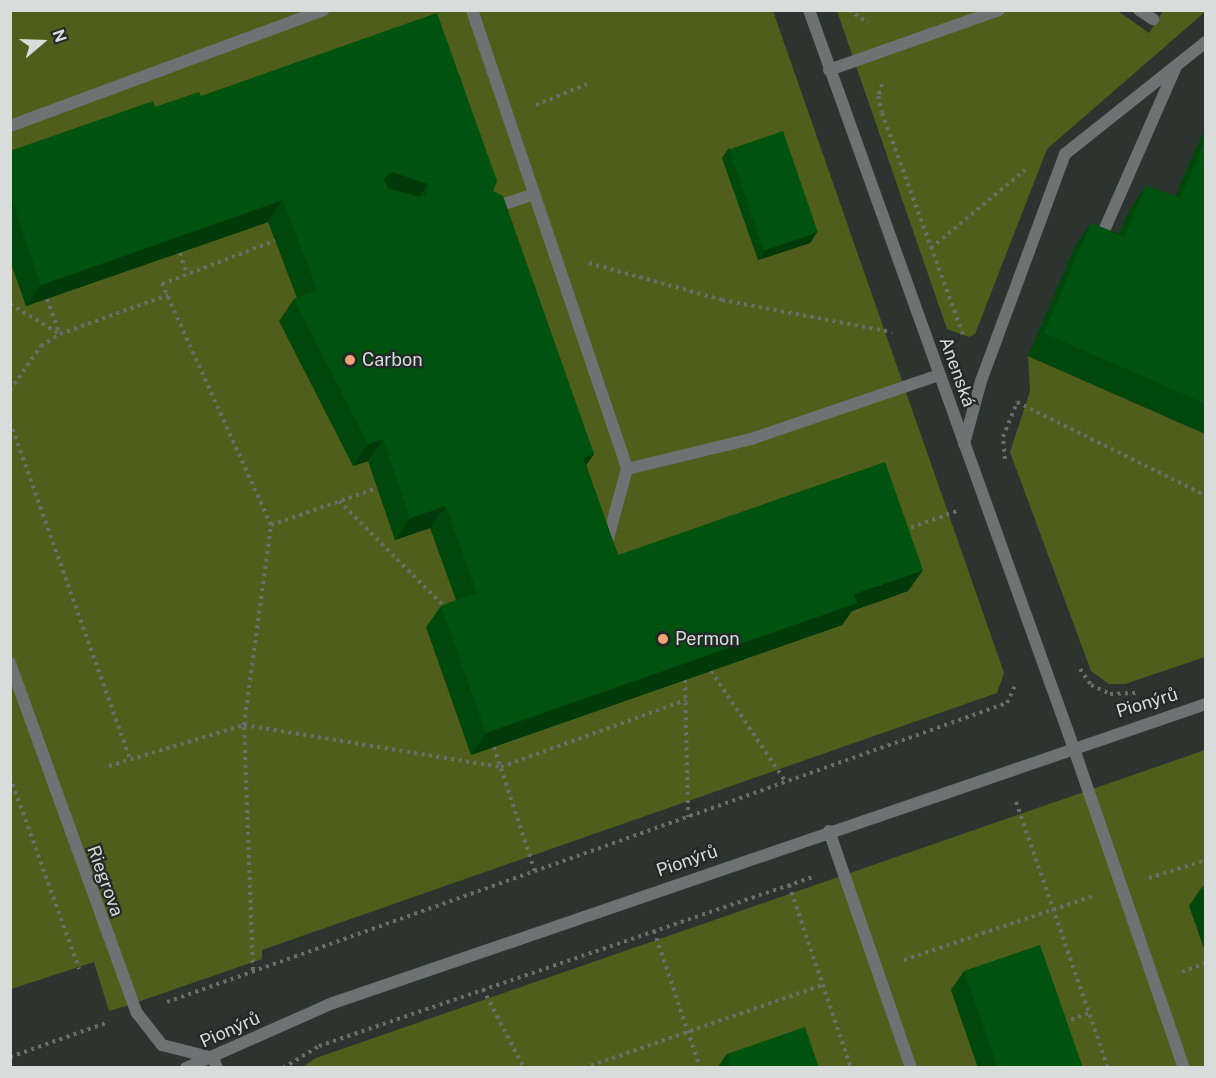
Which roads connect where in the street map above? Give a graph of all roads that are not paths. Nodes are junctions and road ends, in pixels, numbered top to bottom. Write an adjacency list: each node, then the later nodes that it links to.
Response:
1 (472, 10): 11 (street)
2 (809, 10): 9 (street, Anenská)
3 (999, 10): 9 (street)
4 (1139, 10): 6 (street)
5 (315, 12): 10 (street)
6 (1153, 19)
7 (1206, 42): 8 (street)
8 (1177, 65): 13 (street); 15 (street)
9 (829, 70): 14 (street, Anenská)
10 (10, 126)
11 (531, 195): 12 (street); 16 (street)
12 (485, 210)
13 (1098, 245)
14 (939, 375): 15 (street, Anenská); 16 (street)
15 (964, 444): 20 (street, Anenská)
16 (627, 469): 17 (street)
17 (607, 542)
18 (10, 663): 22 (street, Riegrova)
19 (1206, 704): 20 (street, Pionýrů)
20 (1073, 746): 21 (street, Pionýrů); 25 (street, Anenská)
21 (829, 831): 22 (street, Pionýrů); 24 (street)
22 (215, 1063): 23 (street, Pionýrů)
23 (186, 1068)
24 (911, 1068)
25 (1184, 1068)

